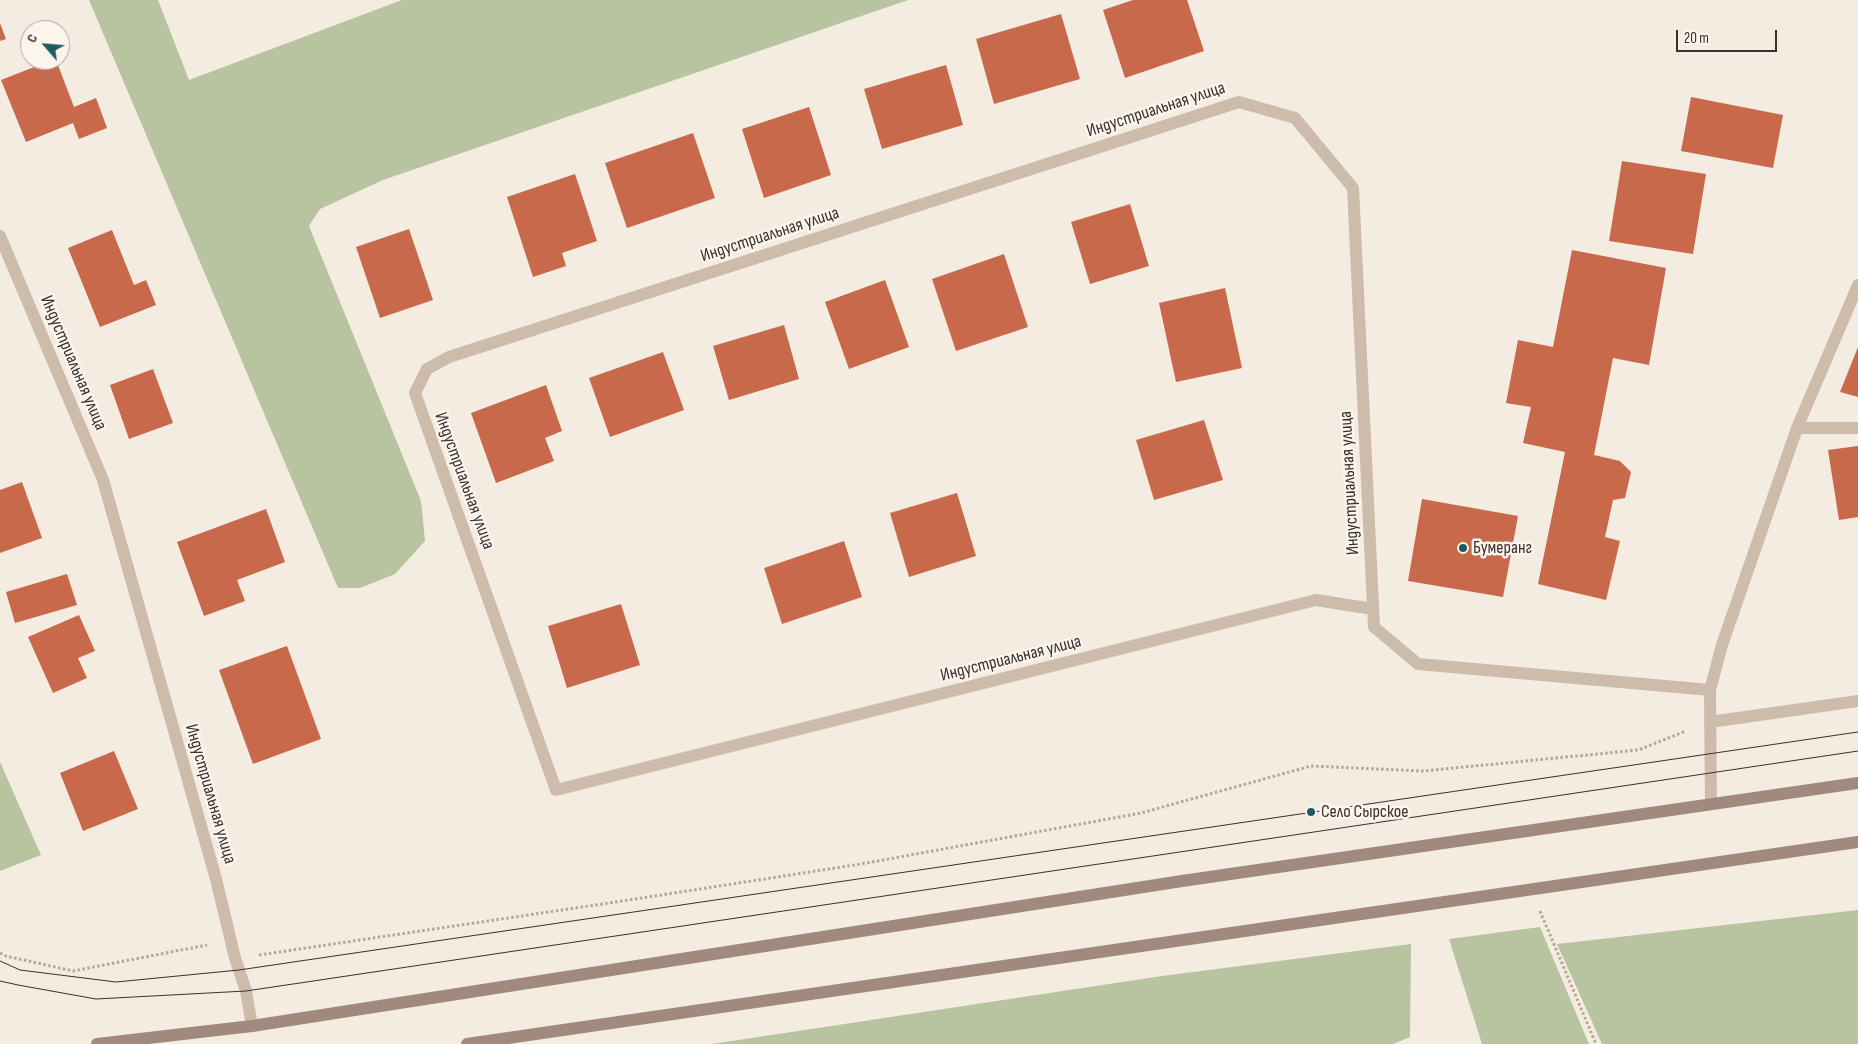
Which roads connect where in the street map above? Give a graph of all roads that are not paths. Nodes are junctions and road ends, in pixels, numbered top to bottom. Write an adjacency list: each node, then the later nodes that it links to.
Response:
1 (0, 236): 12 (street, Индустриальная улица)
2 (1858, 285): 3 (street)
3 (1797, 428): 4 (street); 6 (street)
4 (1858, 428)
5 (1373, 609): 5 (street, Индустриальная улица); 6 (street)
6 (1710, 690): 8 (street)
7 (1858, 701): 8 (street)
8 (1710, 722): 10 (street)
9 (1858, 783): 10 (main road)
10 (1711, 804): 12 (main road)
11 (1858, 842): 14 (main road)
12 (252, 1026): 13 (main road)
13 (96, 1044)
14 (467, 1044)

